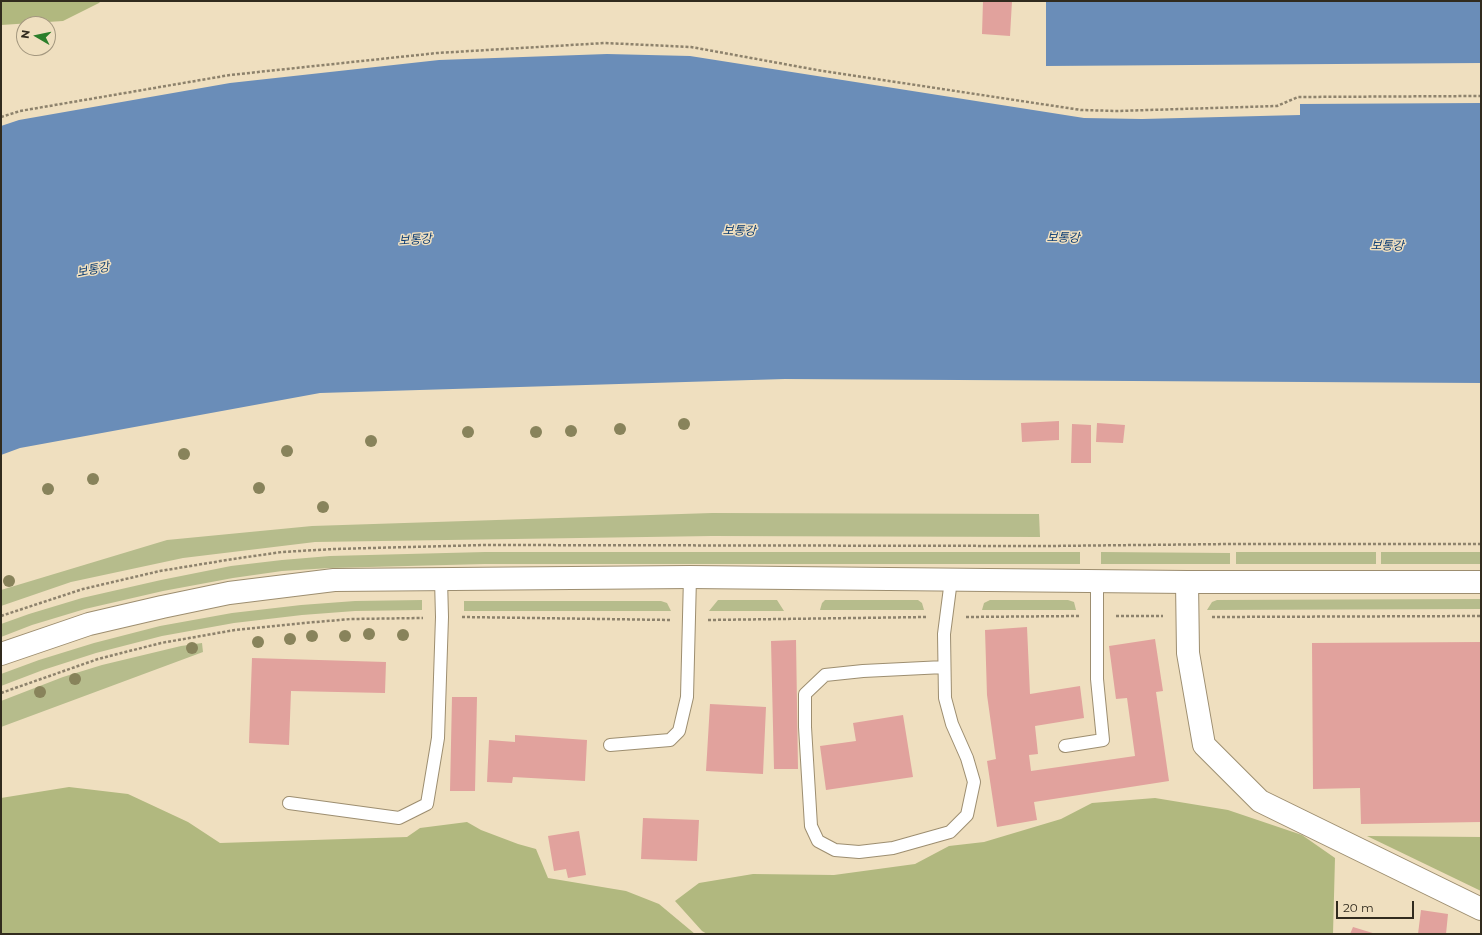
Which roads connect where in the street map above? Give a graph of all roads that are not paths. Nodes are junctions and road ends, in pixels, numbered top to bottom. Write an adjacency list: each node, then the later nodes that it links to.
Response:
1 (690, 577): 2 (street); 3 (street); 9 (lane)
2 (441, 579): 7 (street); 11 (lane)
3 (951, 580): 4 (street); 8 (lane)
4 (1097, 581): 5 (street); 10 (lane)
5 (1187, 582): 6 (street); 12 (street)
6 (1481, 582)
7 (1, 654)
8 (944, 667): 8 (lane)
9 (610, 745)
10 (1065, 746)
11 (289, 803)
12 (1481, 910)

